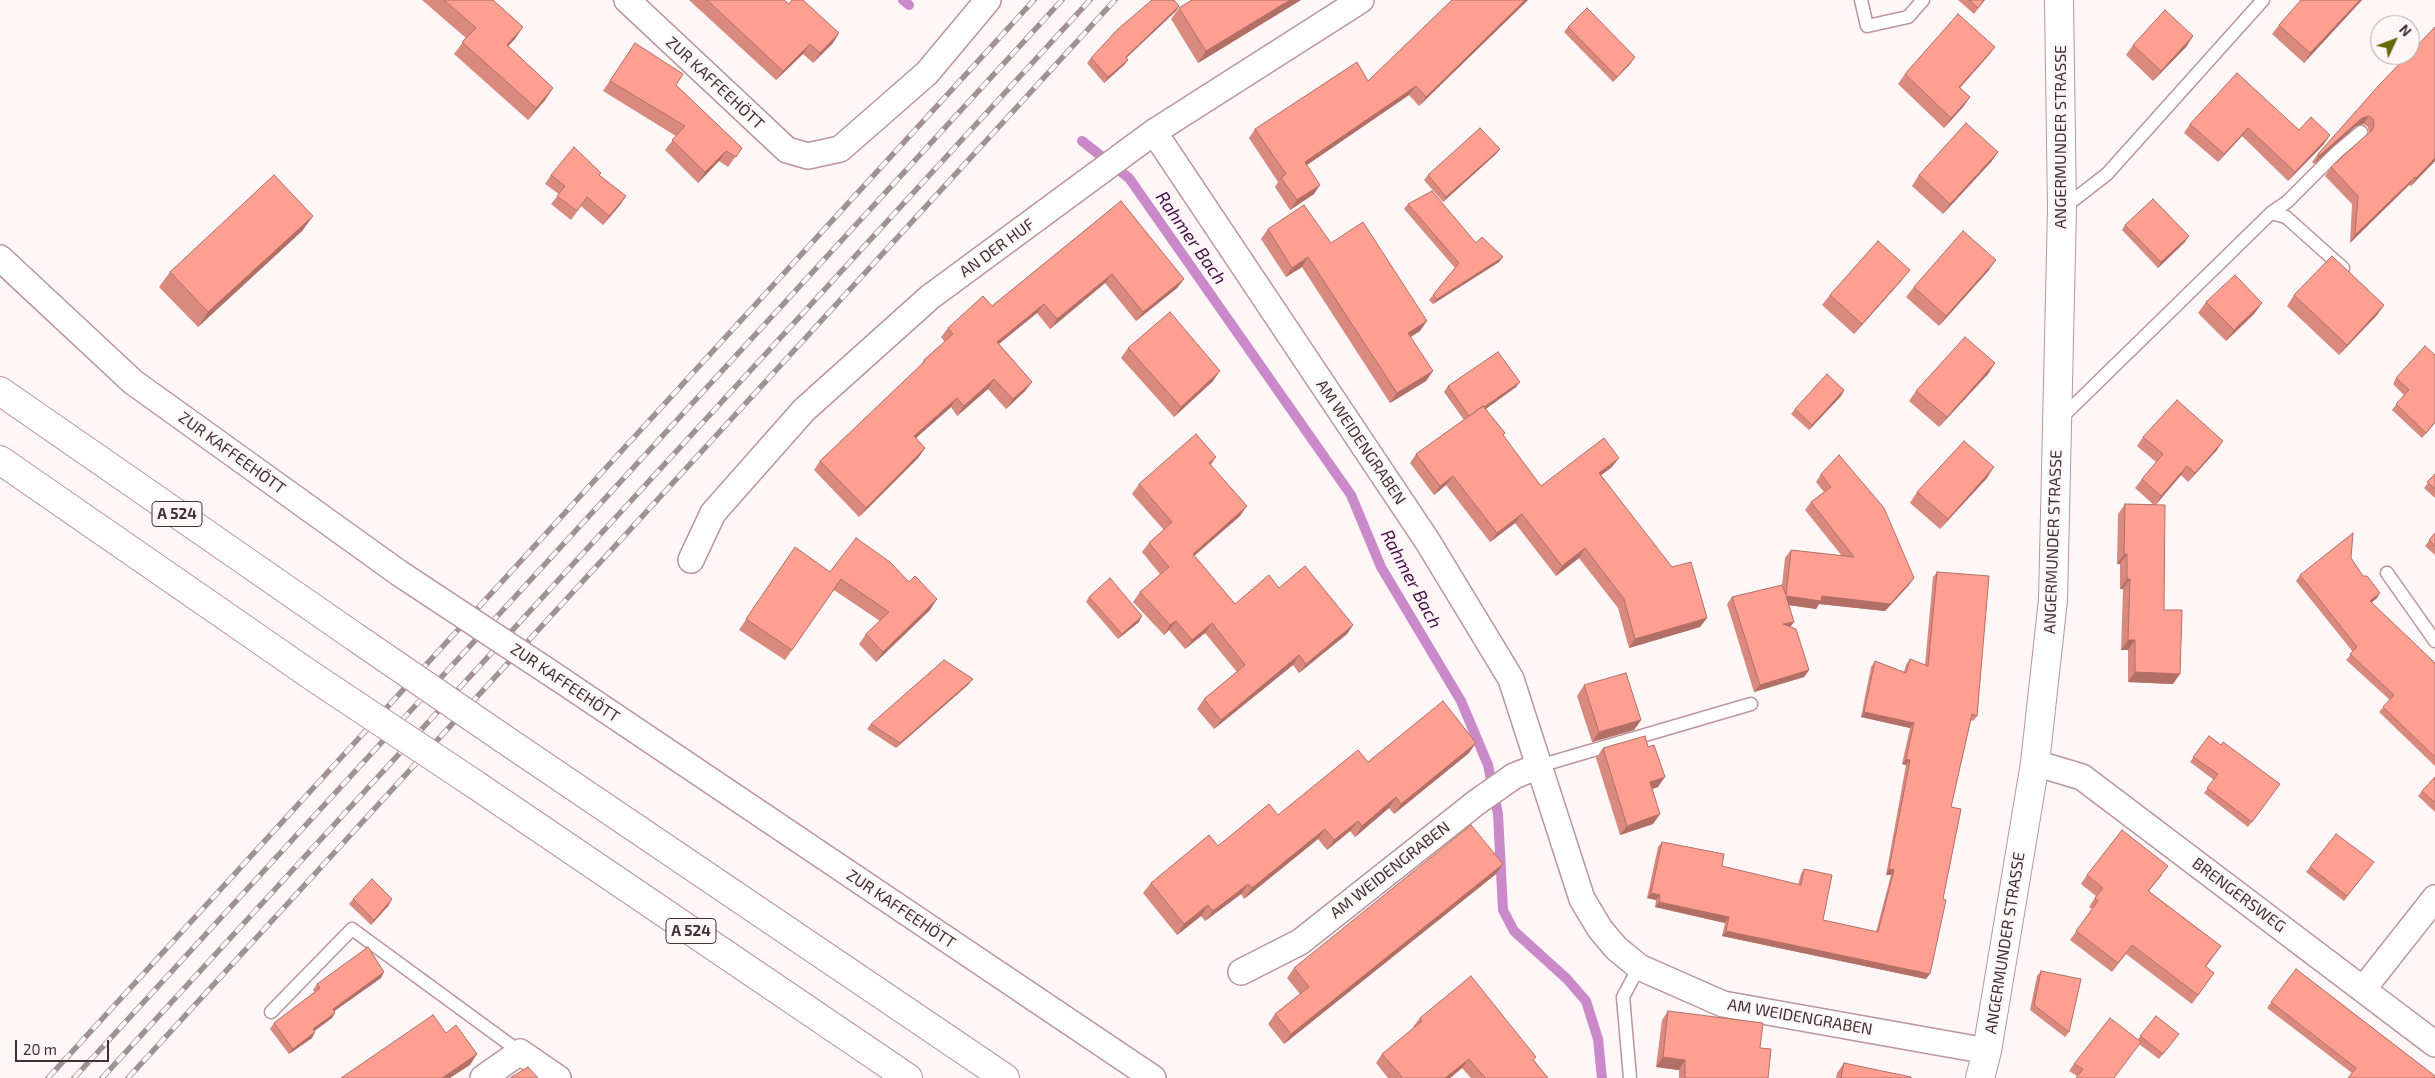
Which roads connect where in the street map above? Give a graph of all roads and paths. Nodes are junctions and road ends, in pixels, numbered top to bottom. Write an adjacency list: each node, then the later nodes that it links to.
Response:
1 (627, 0): 2 (street, ZUR KAFFEEHÖTT)
2 (988, 0)
3 (1361, 0): 8 (street, AN DER HUF)
4 (1861, 0): 5 (lane)
5 (1923, 0)
6 (2059, 0): 10 (main road, ANGERMUNDER STRASSE)
7 (2264, 0): 10 (lane)
8 (1154, 132): 17 (street, AN DER HUF); 22 (street, AM WEIDENGRABEN)
9 (2361, 132): 11 (lane)
10 (2062, 209): 15 (main road, ANGERMUNDER STRASSE)
11 (2271, 213): 13 (lane); 15 (lane)
12 (0, 258): 35 (street, ZUR KAFFEEHÖTT, bridge)
13 (2350, 274)
14 (0, 391): 34 (main road, A 524, bridge)
15 (2057, 421): 21 (main road, ANGERMUNDER STRASSE)
16 (0, 460): 33 (main road, A 524, bridge)
17 (691, 560)
18 (2387, 573): 19 (lane)
19 (2435, 641)
20 (1751, 704): 22 (lane)
21 (2035, 763): 26 (street, BRENGERSWEG); 29 (main road, ANGERMUNDER STRASSE)
22 (1539, 766): 24 (street, AM WEIDENGRABEN); 25 (street, AM WEIDENGRABEN)
23 (2435, 898): 26 (street)
24 (1639, 967): 29 (street, AM WEIDENGRABEN); 36 (lane)
25 (1241, 972)
26 (2364, 988): 28 (street, BRENGERSWEG)
27 (270, 1012): 30 (lane)
28 (2435, 1044)
29 (1986, 1051): 37 (main road, ANGERMUNDER STRASSE)
30 (520, 1052): 31 (street); 32 (street)
31 (483, 1078)
32 (558, 1078)
33 (908, 1078)
34 (1005, 1078)
35 (1153, 1078)
36 (1630, 1078)
37 (1980, 1078)

